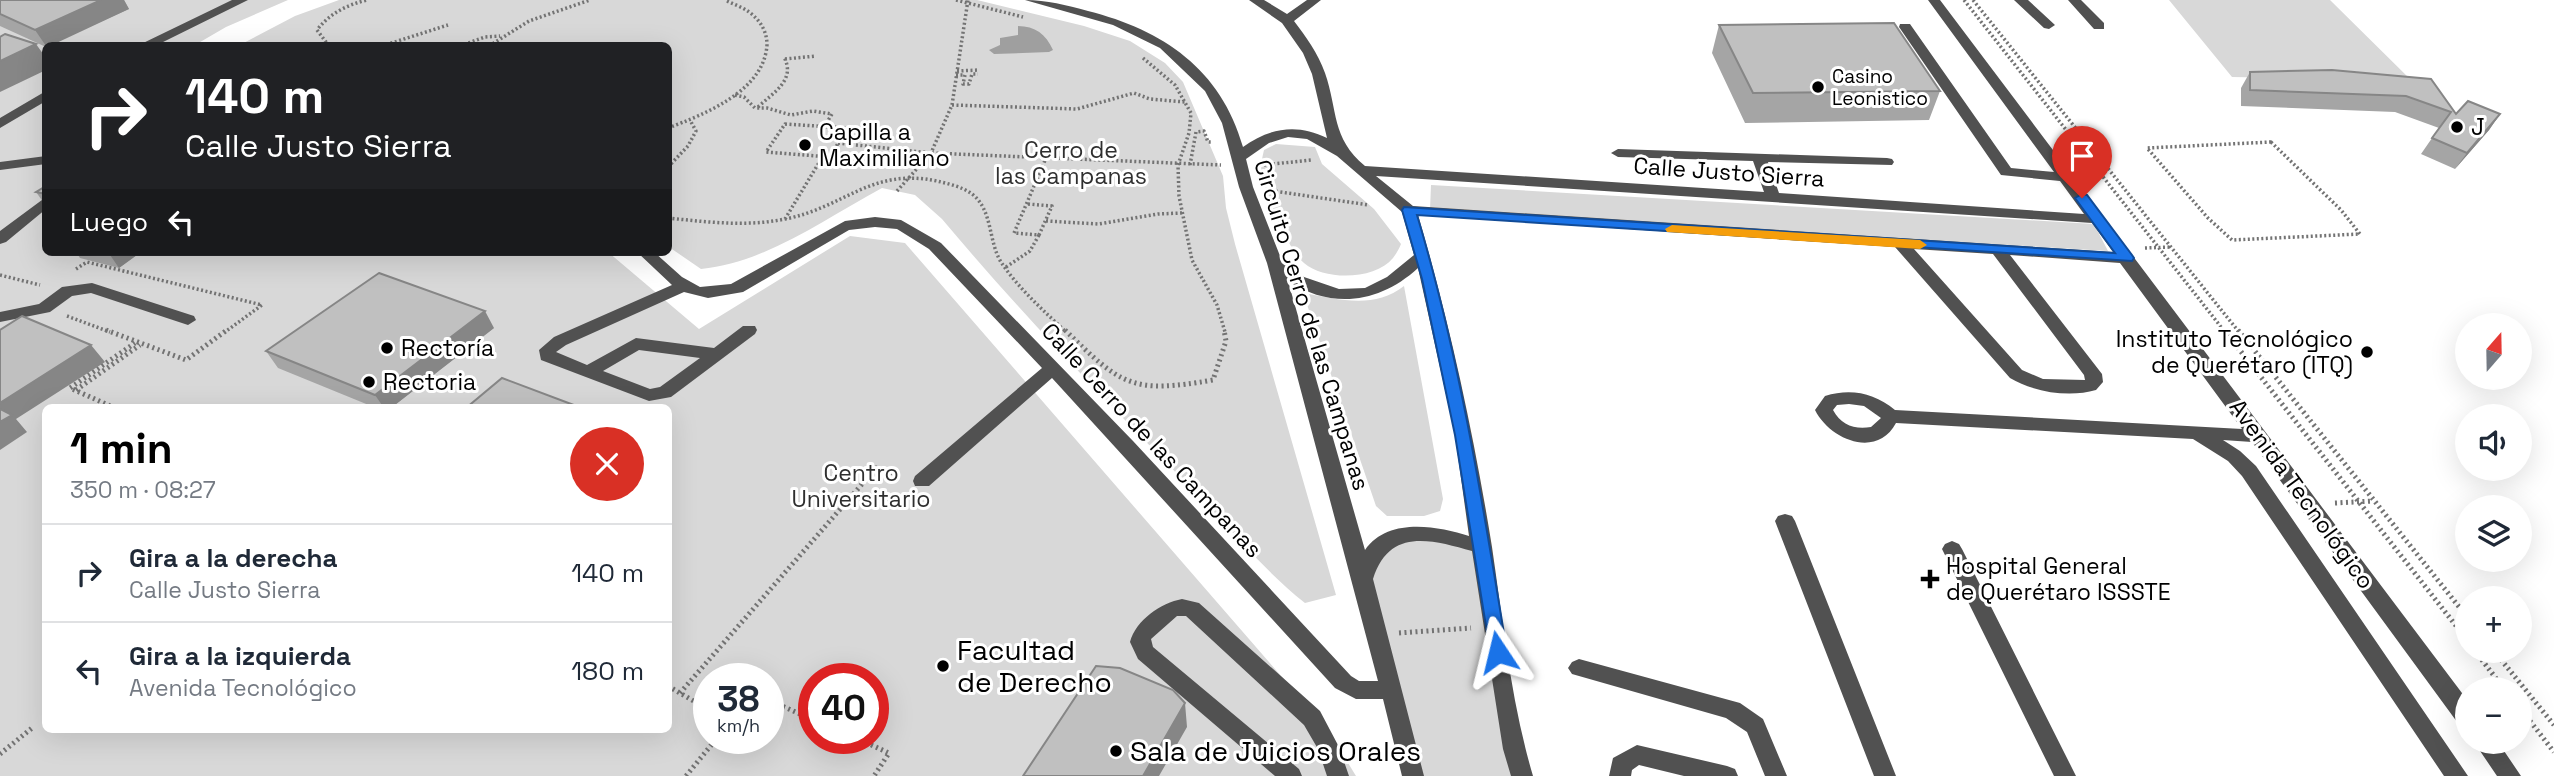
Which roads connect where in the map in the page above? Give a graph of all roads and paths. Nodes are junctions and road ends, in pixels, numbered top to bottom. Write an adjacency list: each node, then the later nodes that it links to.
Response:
1 (242, 0): 22 (street)
2 (367, 0): 23 (path)
3 (590, 0): 21 (path)
4 (725, 0): 30 (path)
5 (956, 0): 14 (path)
6 (1031, 0): 39 (street, Circuito Cerro de las Campanas)
7 (1255, 0): 16 (street)
8 (1315, 0): 16 (street)
9 (1934, 0): 58 (street, Avenida Tecnológico)
10 (1964, 0): 99 (path)
11 (1973, 0): 98 (path)
12 (2020, 0): 17 (street)
13 (2074, 0): 19 (street)
14 (968, 1): 15 (path); 29 (path)
15 (1034, 20)
16 (1287, 20): 45 (street)
17 (2049, 24)
18 (448, 25): 24 (path)
19 (2099, 26)
20 (1905, 27): 58 (street)
21 (501, 36): 25 (path); 26 (path)
22 (152, 42)
23 (326, 42)
24 (395, 42)
25 (471, 42)
26 (494, 42)
27 (1139, 55): 32 (path)
28 (816, 56): 34 (path)
29 (957, 73): 29 (path); 33 (path)
30 (735, 95): 34 (path); 35 (path)
31 (42, 98): 36 (street)
32 (1185, 102): 33 (path); 53 (path)
33 (952, 105): 42 (path)
34 (758, 107): 38 (path)
35 (690, 120): 37 (path); 51 (path)
36 (0, 124)
37 (672, 127)
38 (824, 127): 40 (path); 44 (path)
39 (1231, 130): 49 (street, Circuito Cerro de las Campanas); 54 (path)
40 (838, 143): 42 (path); 44 (path)
41 (2147, 148): 41 (path)
42 (931, 153): 47 (path); 57 (path)
43 (1618, 153): 46 (street)
44 (822, 156): 67 (path)
45 (1344, 156): 49 (path); 49 (street); 56 (street)
46 (1759, 157): 50 (street); 61 (street)
47 (1046, 159): 53 (path); 63 (path)
48 (42, 161): 55 (street)
49 (1240, 162): 59 (street, Circuito Cerro de las Campanas)
50 (1887, 162)
51 (672, 163)
52 (1213, 164): 54 (path)
53 (1178, 165): 54 (path); 65 (path)
54 (1190, 165)
55 (0, 166)
56 (1358, 170): 61 (street, Calle Justo Sierra); 64 (street)
57 (908, 177): 60 (path); 67 (path); 78 (path)
58 (2066, 177): 68 (street, Avenida Tecnológico)
59 (1245, 187): 64 (path); 77 (street, Circuito Cerro de las Campanas)
60 (897, 191)
61 (1773, 197): 68 (street, Calle Justo Sierra)
62 (42, 204): 71 (street)
63 (1028, 204): 69 (path); 70 (path)
64 (1409, 210): 72 (street); 75 (street)
65 (1182, 213): 69 (path); 78 (path)
66 (672, 218): 67 (path)
67 (785, 219)
68 (2097, 219): 76 (street, Avenida Tecnológico)
69 (1046, 221): 70 (path)
70 (1039, 236): 78 (path)
71 (0, 239)
72 (1900, 244): 73 (street); 73 (street)
73 (1998, 250): 76 (street)
74 (650, 256): 81 (street)
75 (1422, 256): 77 (street); 95 (street)
76 (2126, 258): 92 (street, Avenida Tecnológico)
77 (1275, 263): 97 (street, Circuito Cerro de las Campanas)
78 (1005, 267)
79 (0, 275): 80 (path)
80 (49, 287)
81 (681, 287): 87 (street, Calle Cerro de las Campanas); 88 (street)
82 (0, 317): 83 (street)
83 (188, 320)
84 (748, 330): 86 (street)
85 (138, 344): 89 (path)
86 (716, 354): 88 (street); 88 (street)
87 (1052, 368): 93 (street); 107 (street, Calle Cerro de las Campanas)
88 (589, 371)
89 (105, 404)
90 (1891, 416): 91 (street)
91 (2196, 433): 92 (street); 130 (street)
92 (2260, 436): 110 (street, Avenida Tecnológico)
93 (922, 481): 108 (path)
94 (1785, 521): 128 (street)
95 (1482, 547): 97 (street); 100 (street)
96 (1952, 549): 129 (street)
97 (1363, 579): 101 (street, Circuito Cerro de las Campanas)
98 (2455, 602)
99 (2455, 624)
100 (1493, 626): 101 (path); 124 (street)
101 (1378, 635): 107 (street, Circuito Cerro de las Campanas)
102 (2484, 663): 105 (path)
103 (2504, 663): 112 (path)
104 (1579, 668): 127 (street)
105 (2495, 677)
106 (672, 689): 108 (path)
107 (1391, 690): 123 (street, Circuito Cerro de las Campanas)
108 (680, 693): 109 (path)
109 (693, 700)
110 (2455, 701)
111 (2532, 724): 114 (path)
112 (2554, 725)
113 (32, 728): 115 (path)
114 (2554, 752)
115 (0, 754)
116 (704, 754): 119 (path)
117 (888, 754): 120 (path)
118 (2494, 754): 131 (street)
119 (686, 776)
120 (874, 776)
121 (1291, 776): 122 (street)
122 (1338, 776)
123 (1413, 776)
124 (1522, 776)
125 (1620, 776): 126 (street)
126 (1727, 776)
127 (1776, 776)
128 (1885, 776)
129 (2065, 776)
130 (2457, 776)
131 (2510, 776)

